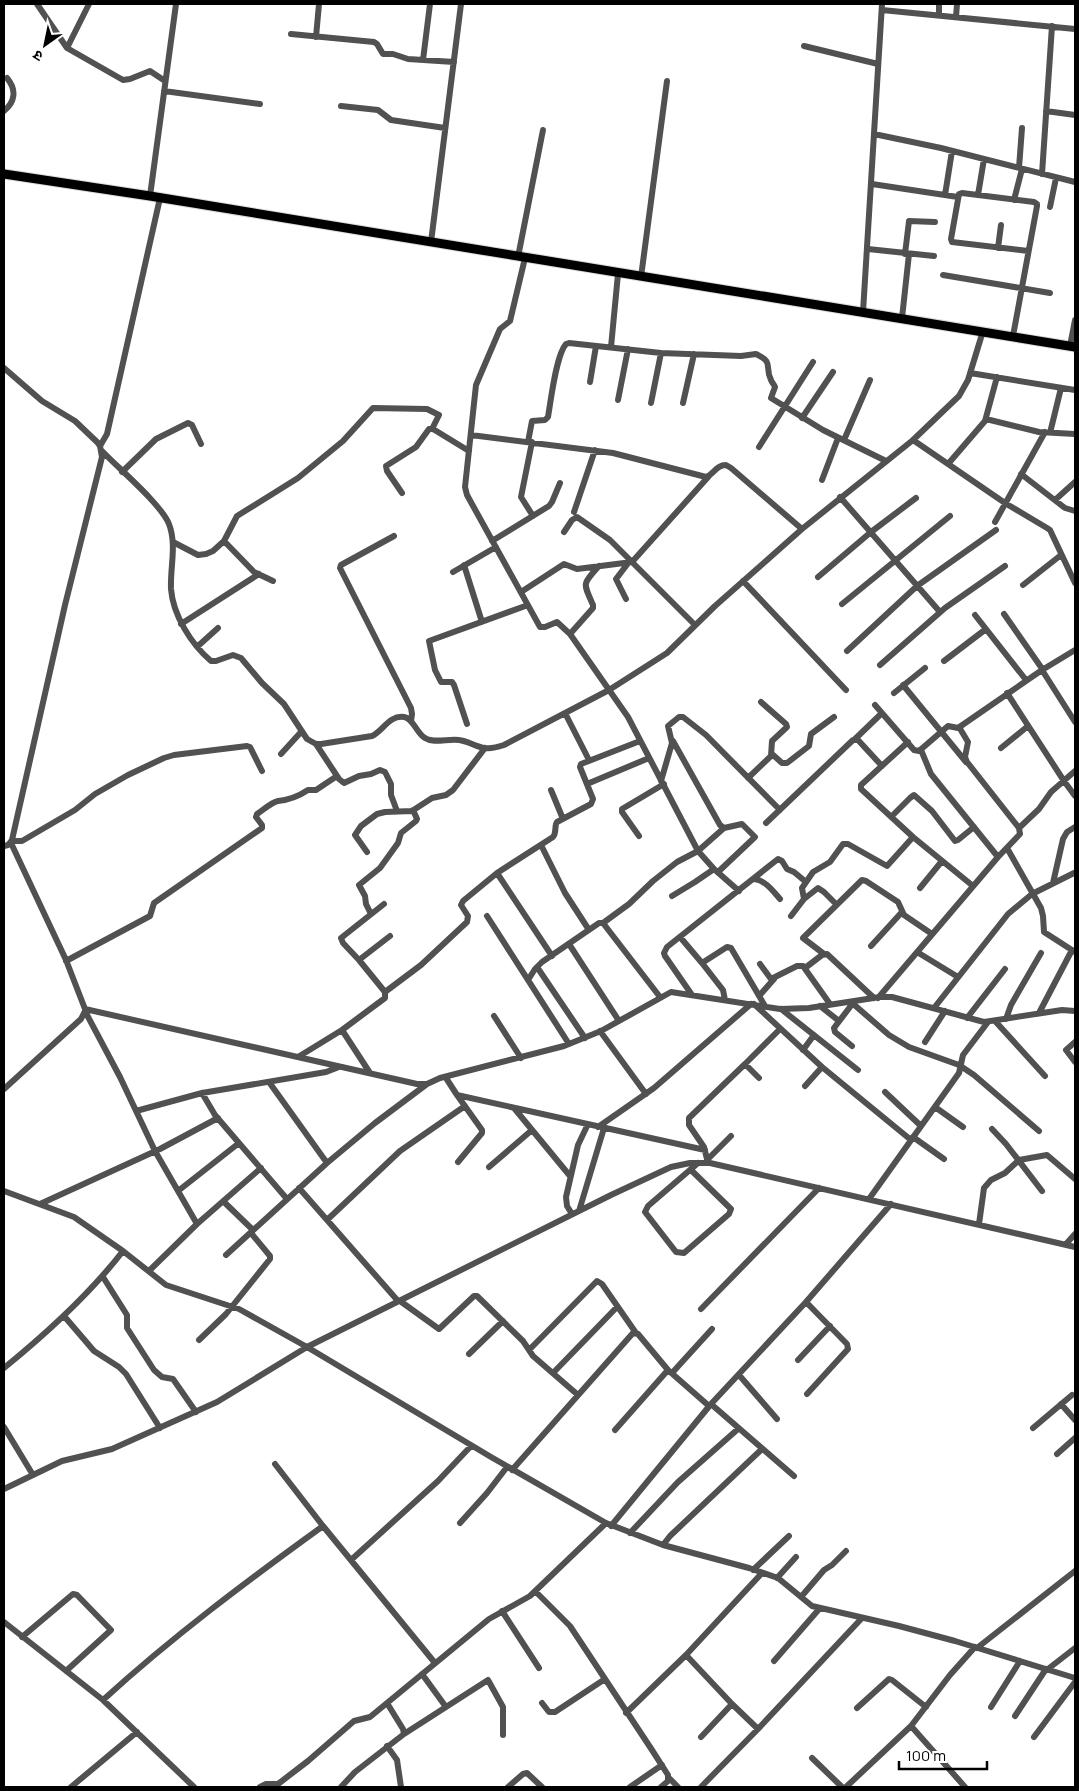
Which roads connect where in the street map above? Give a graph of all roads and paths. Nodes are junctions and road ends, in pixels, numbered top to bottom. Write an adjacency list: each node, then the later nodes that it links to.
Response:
1 (37, 4): 17 (street)
2 (89, 4): 17 (street)
3 (176, 4): 22 (street)
4 (319, 4): 15 (street)
5 (430, 4): 18 (street)
6 (461, 4): 19 (street)
7 (939, 4): 10 (street)
8 (957, 4): 11 (street)
9 (882, 5): 10 (street); 20 (street)
10 (939, 16): 11 (street)
11 (956, 17): 12 (street)
12 (1052, 26): 13 (street); 28 (street)
13 (1075, 29)
14 (291, 34): 15 (street)
15 (316, 37): 18 (street)
16 (804, 46): 20 (street)
17 (67, 48): 22 (street)
18 (422, 60): 19 (street)
19 (454, 62): 30 (street)
20 (878, 64): 33 (street)
21 (7, 78): 27 (street)
22 (165, 81): 24 (street)
23 (667, 81): 60 (street)
24 (164, 91): 25 (street); 44 (street)
25 (260, 104)
26 (341, 106): 30 (street)
27 (4, 111)
28 (1046, 111): 29 (street); 38 (street)
29 (1075, 115)
30 (445, 128): 51 (street)
31 (1022, 128): 36 (street)
32 (542, 130): 57 (street)
33 (874, 134): 34 (street); 41 (street)
34 (952, 151): 35 (street); 42 (street)
35 (984, 159): 36 (street); 43 (street)
36 (1020, 169): 38 (street); 47 (street)
37 (4, 174): 44 (main road)
38 (1042, 174): 39 (street)
39 (1056, 178): 40 (street); 48 (street)
40 (1075, 179)
41 (872, 184): 42 (street); 53 (street)
42 (945, 195): 45 (street)
43 (978, 195): 45 (street); 47 (street)
44 (150, 196): 46 (main road)
45 (958, 197): 52 (street)
46 (160, 198): 51 (main road); 98 (street)
47 (1014, 200): 54 (street)
48 (1050, 207)
49 (935, 222): 55 (street)
50 (1002, 225): 52 (street)
51 (431, 242): 57 (main road)
52 (998, 248): 54 (street)
53 (868, 249): 55 (street); 63 (street)
54 (1028, 251): 61 (street)
55 (907, 254): 56 (street); 64 (street)
56 (934, 256)
57 (522, 258): 58 (main road); 92 (street)
58 (618, 274): 60 (main road); 69 (street)
59 (943, 276): 61 (street)
60 (641, 277): 63 (main road)
61 (1022, 288): 62 (street); 67 (street)
62 (1050, 293)
63 (863, 312): 64 (main road)
64 (902, 318): 66 (main road)
65 (1075, 320): 70 (street)
66 (983, 331): 67 (main road); 77 (street)
67 (1013, 336): 70 (main road)
68 (596, 346): 69 (street); 80 (street); 95 (street)
69 (611, 347): 71 (street)
70 (1073, 347)
71 (628, 349): 72 (street); 83 (street)
72 (661, 352): 73 (street); 84 (street)
73 (694, 354): 85 (street); 86 (street)
74 (814, 362): 86 (street)
75 (4, 368): 98 (street)
76 (833, 372): 87 (street)
77 (970, 373): 78 (street); 94 (street)
78 (997, 377): 81 (street); 88 (street)
79 (870, 380): 93 (street)
80 (590, 382)
81 (1061, 388): 82 (street); 90 (street)
82 (1075, 390)
83 (618, 400)
84 (651, 402)
85 (683, 404)
86 (784, 406): 87 (street); 97 (street)
87 (802, 418): 93 (street)
88 (986, 419): 90 (street); 102 (street)
89 (432, 429): 100 (street); 109 (street); 125 (street)
90 (1047, 433): 91 (street); 104 (street)
91 (1075, 434)
92 (471, 435): 95 (street); 100 (street)
93 (841, 439): 101 (street); 106 (street)
94 (913, 440): 101 (street); 102 (street)
95 (530, 442): 99 (street); 116 (street)
96 (201, 444): 103 (street)
97 (759, 447)
98 (101, 449): 103 (street); 214 (street)
99 (595, 450): 105 (street); 115 (street)
100 (469, 451): 126 (street)
101 (886, 461): 110 (street)
102 (948, 464): 113 (street)
103 (122, 472): 124 (street)
104 (1021, 474): 112 (street); 113 (street)
105 (710, 476): 119 (street); 129 (street)
106 (822, 480)
107 (1075, 482): 112 (street)
108 (560, 483): 116 (street)
109 (402, 492)
110 (840, 497): 119 (street); 122 (street)
111 (916, 498): 122 (street)
112 (1055, 500): 114 (street)
113 (1005, 503): 118 (street); 127 (street)
114 (1075, 511)
115 (574, 512)
116 (533, 516): 126 (street)
117 (950, 516): 128 (street)
118 (994, 522)
119 (802, 528): 137 (street)
120 (996, 530): 140 (street)
121 (564, 532): 129 (street)
122 (871, 532): 128 (street); 135 (street)
123 (394, 536): 172 (street)
124 (173, 542): 125 (street); 149 (street)
125 (224, 542): 134 (street)
126 (494, 544): 130 (street); 141 (street)
127 (1061, 555): 138 (street); 139 (street)
128 (895, 560): 140 (street); 143 (street)
129 (631, 562): 131 (street); 142 (street); 150 (street)
130 (464, 566): 133 (street); 148 (street)
131 (599, 566): 141 (street); 153 (street)
132 (1005, 566): 145 (street)
133 (453, 572)
134 (259, 574): 136 (street); 149 (street)
135 (818, 578)
136 (273, 582)
137 (743, 582): 150 (street); 164 (street)
138 (1075, 583)
139 (1023, 585)
140 (917, 586): 145 (street); 156 (street)
141 (521, 592): 144 (street)
142 (626, 599)
143 (842, 604)
144 (528, 605): 148 (street); 153 (street)
145 (940, 612): 158 (street)
146 (1004, 614): 160 (street)
147 (975, 616): 152 (street)
148 (482, 622): 174 (street)
149 (181, 624): 154 (street)
150 (696, 625): 163 (street)
151 (218, 628): 154 (street)
152 (986, 629): 157 (street); 161 (street)
153 (570, 634): 163 (street)
154 (198, 646): 177 (street)
155 (1075, 650): 160 (street)
156 (846, 651)
157 (944, 661)
158 (880, 664)
159 (926, 668): 162 (street)
160 (1042, 670): 161 (street); 173 (street)
161 (1026, 680): 166 (street)
162 (903, 685): 165 (street); 178 (street)
163 (609, 690): 169 (street); 181 (street)
164 (846, 690)
165 (894, 693)
166 (1007, 693): 175 (street); 176 (street)
167 (761, 702): 188 (street)
168 (875, 705): 170 (street)
169 (565, 713): 184 (street); 190 (street)
170 (882, 713): 180 (street); 182 (street)
171 (834, 717): 188 (street)
172 (411, 721): 183 (street); 184 (street)
173 (1075, 722)
174 (467, 724)
175 (1028, 726): 185 (street); 197 (street)
176 (959, 727): 178 (street); 191 (street)
177 (301, 732): 183 (street); 187 (street)
178 (941, 732): 186 (street); 191 (street)
179 (672, 739): 196 (street); 198 (street); 210 (street)
180 (855, 739): 192 (street); 203 (street)
181 (640, 741): 189 (street); 190 (street)
182 (908, 742): 186 (street); 192 (street)
183 (316, 744): 195 (street)
184 (485, 748): 202 (street)
185 (1001, 748)
186 (921, 750): 209 (street)
187 (282, 754)
188 (772, 754): 196 (street)
189 (649, 758): 198 (street); 199 (street)
190 (589, 760): 199 (street)
191 (967, 762): 211 (street)
192 (882, 766): 205 (street)
193 (262, 771): 214 (street)
194 (1075, 771): 197 (street)
195 (337, 776): 204 (street); 254 (street)
196 (748, 778): 203 (street)
197 (1064, 781): 201 (street); 211 (street)
198 (662, 783): 212 (street); 218 (street)
199 (587, 784): 206 (street)
200 (551, 790): 206 (street)
201 (1075, 796)
202 (413, 810): 204 (street); 238 (street)
203 (780, 810): 207 (street)
204 (397, 811): 219 (street)
205 (891, 817): 209 (street); 213 (street)
206 (563, 819): 215 (street)
207 (766, 823)
208 (1075, 826): 227 (street)
209 (974, 827): 220 (street)
210 (724, 828): 218 (street); 222 (street)
211 (1019, 828): 217 (street)
212 (639, 836)
213 (913, 837): 221 (street); 226 (street)
214 (12, 842): 216 (street); 254 (street)
215 (541, 845): 223 (street); 242 (street)
216 (4, 846)
217 (1006, 848): 220 (street); 231 (street)
218 (698, 851): 222 (street); 241 (street)
219 (367, 852)
220 (998, 857): 228 (street)
221 (942, 861): 228 (street); 229 (street)
222 (716, 871): 230 (street); 232 (street)
223 (498, 874): 252 (street); 263 (street)
224 (1074, 874): 227 (street)
225 (754, 879): 226 (street); 230 (street); 233 (street)
226 (806, 882): 234 (street)
227 (1054, 884): 231 (street)
228 (973, 886): 243 (street)
229 (920, 888)
230 (739, 891): 245 (street)
231 (1032, 894): 248 (street); 260 (street)
232 (672, 896)
233 (780, 899)
234 (804, 899): 236 (street); 240 (street)
235 (384, 904): 238 (street)
236 (836, 904): 237 (street); 251 (street)
237 (902, 912): 243 (street); 247 (street)
238 (371, 914): 253 (street)
239 (487, 916): 261 (street)
240 (791, 916)
241 (603, 923): 242 (street); 266 (street)
242 (589, 930): 246 (street)
243 (932, 934): 249 (street)
244 (390, 936): 253 (street)
245 (680, 937): 255 (street); 264 (street)
246 (569, 944): 252 (street); 283 (street)
247 (871, 946)
248 (1073, 951): 279 (street)
249 (916, 952): 260 (street); 267 (street)
250 (1041, 953): 282 (street)
251 (824, 954): 258 (street); 267 (street)
252 (552, 956): 257 (street)
253 (359, 960): 263 (street)
254 (66, 961): 276 (street)
255 (702, 963): 265 (street); 268 (street)
256 (760, 964): 262 (street)
257 (537, 967): 261 (street); 290 (street)
258 (805, 968): 262 (street); 271 (street)
259 (1005, 969): 281 (street)
260 (958, 977): 274 (street)
261 (528, 980): 293 (street)
262 (774, 980): 265 (street)
263 (385, 992): 287 (street)
264 (692, 994): 266 (street); 268 (street)
265 (759, 996): 272 (street)
266 (660, 997): 283 (street)
267 (876, 998): 269 (street); 274 (street)
268 (725, 1000): 270 (street)
269 (852, 1002): 271 (street); 284 (street); 300 (street)
270 (752, 1004): 272 (street); 286 (street); 314 (street)
271 (830, 1004): 273 (street)
272 (765, 1006): 275 (street)
273 (820, 1006): 275 (street); 284 (street)
274 (934, 1008): 277 (street)
275 (780, 1009): 289 (street)
276 (85, 1011): 296 (street); 311 (street); 319 (street)
277 (945, 1011): 281 (street); 291 (street)
278 (1075, 1011): 279 (street)
279 (1039, 1013): 282 (street)
280 (494, 1016): 297 (street)
281 (968, 1018): 285 (street)
282 (1006, 1019): 285 (street)
283 (619, 1020): 288 (street)
284 (839, 1021): 294 (street)
285 (991, 1022): 300 (street); 305 (street)
286 (780, 1029): 295 (street); 299 (street)
287 (342, 1030): 296 (street); 304 (street)
288 (600, 1031): 290 (street); 314 (street)
289 (814, 1035): 295 (street); 303 (street)
290 (585, 1038): 293 (street)
291 (925, 1042)
292 (1075, 1042): 298 (street)
293 (569, 1044): 297 (street)
294 (852, 1046)
295 (803, 1050): 302 (street)
296 (298, 1057): 301 (street)
297 (521, 1058): 306 (street)
298 (1075, 1062)
299 (745, 1064): 307 (street); 331 (street)
300 (960, 1065): 317 (street); 327 (street)
301 (339, 1067): 304 (street); 308 (street)
302 (822, 1067): 310 (street); 329 (street)
303 (858, 1070)
304 (370, 1073): 309 (street)
305 (1045, 1076)
306 (446, 1078): 309 (street); 315 (street)
307 (759, 1078)
308 (269, 1082): 313 (street); 337 (street)
309 (427, 1084): 337 (street)
310 (805, 1086)
311 (4, 1089)
312 (885, 1092): 322 (street)
313 (202, 1093): 319 (street); 320 (street)
314 (646, 1094): 323 (street)
315 (457, 1095): 316 (street); 318 (street)
316 (465, 1106): 335 (street); 356 (street)
317 (935, 1106): 322 (street); 324 (street)
318 (514, 1108): 321 (street); 326 (street)
319 (136, 1112): 332 (street)
320 (218, 1118): 330 (street); 332 (street)
321 (588, 1124): 323 (street); 342 (street)
322 (921, 1126): 329 (street)
323 (601, 1127): 331 (street); 354 (street)
324 (963, 1127)
325 (992, 1129): 334 (street)
326 (532, 1130): 339 (street); 342 (street)
327 (1039, 1131)
328 (731, 1136): 336 (street)
329 (912, 1139): 333 (street); 349 (street)
330 (239, 1143): 340 (street); 347 (street)
331 (705, 1150): 336 (street)
332 (155, 1151): 347 (street); 352 (street)
333 (944, 1159)
334 (1019, 1160): 343 (street); 348 (street); 358 (street)
335 (458, 1162)
336 (708, 1162): 338 (street); 345 (street)
337 (327, 1163): 344 (street)
338 (698, 1163): 341 (street); 354 (street)
339 (489, 1167)
340 (261, 1168): 350 (street); 351 (street)
341 (690, 1170): 341 (street)
342 (570, 1176): 355 (street)
343 (1075, 1179)
344 (299, 1188): 350 (street); 356 (street)
345 (819, 1188): 349 (street); 371 (street)
346 (4, 1191): 352 (street)
347 (178, 1191): 357 (street)
348 (1042, 1191)
349 (869, 1199): 353 (street)
350 (287, 1200): 359 (street)
351 (224, 1202): 357 (street); 359 (street)
352 (40, 1204): 363 (street)
353 (891, 1204): 358 (street); 368 (street)
354 (579, 1211): 355 (street)
355 (572, 1214): 367 (street)
356 (327, 1220): 367 (street)
357 (197, 1224): 365 (street)
358 (979, 1224): 361 (street)
359 (252, 1232): 364 (street); 369 (street)
360 (1075, 1234): 361 (street)
361 (1066, 1244): 362 (street)
362 (1075, 1247)
363 (123, 1251): 365 (street); 366 (street)
364 (226, 1255)
365 (149, 1271): 369 (street)
366 (103, 1277): 372 (street); 391 (street)
367 (399, 1301): 373 (street); 378 (street)
368 (806, 1302): 374 (street); 385 (street)
369 (231, 1306): 377 (street); 378 (street)
370 (617, 1307): 376 (street); 379 (street); 384 (street)
371 (701, 1309)
372 (64, 1316): 382 (street); 395 (street)
373 (503, 1321): 379 (street); 380 (street)
374 (830, 1326): 381 (street); 386 (street)
375 (712, 1329): 383 (street)
376 (636, 1333): 383 (street); 387 (street)
377 (199, 1340)
378 (307, 1347): 391 (street); 400 (street)
379 (529, 1350): 384 (street)
380 (469, 1354)
381 (798, 1360)
382 (4, 1368)
383 (670, 1372): 390 (street); 398 (street)
384 (553, 1373): 387 (street)
385 (738, 1375): 390 (street); 392 (street)
386 (807, 1394)
387 (578, 1395): 404 (street)
388 (1072, 1395): 389 (street)
389 (1061, 1404): 393 (street); 396 (street)
390 (710, 1405): 397 (street); 409 (street)
391 (196, 1412): 395 (street)
392 (777, 1418)
393 (1075, 1420)
394 (4, 1427): 405 (street)
395 (160, 1428): 405 (street)
396 (1033, 1428)
397 (738, 1429): 401 (street); 411 (street)
398 (615, 1430)
399 (1075, 1438): 402 (street)
400 (471, 1446): 404 (street); 416 (street)
401 (762, 1449): 406 (street); 413 (street)
402 (1057, 1454)
403 (275, 1464): 410 (street)
404 (509, 1468): 408 (street); 409 (street)
405 (33, 1475): 407 (street)
406 (794, 1476)
407 (4, 1489)
408 (460, 1523)
409 (608, 1524): 411 (street); 421 (street)
410 (323, 1526): 416 (street); 441 (street)
411 (630, 1533): 413 (street)
412 (789, 1536): 417 (street)
413 (663, 1545): 417 (street)
414 (846, 1551): 422 (street)
415 (796, 1557): 420 (street)
416 (351, 1560): 433 (street)
417 (753, 1570): 419 (street)
418 (1075, 1571): 428 (street)
419 (762, 1573): 420 (street); 430 (street)
420 (777, 1578): 422 (street)
421 (535, 1591): 424 (street); 439 (street)
422 (801, 1597): 423 (street)
423 (820, 1608): 425 (street); 431 (street)
424 (502, 1611): 433 (street); 434 (street)
425 (862, 1618): 428 (street); 452 (street)
426 (4, 1622): 427 (street)
427 (22, 1637): 436 (street); 436 (street)
428 (976, 1647): 432 (street); 446 (street)
429 (1075, 1648): 435 (street)
430 (686, 1655): 444 (street); 449 (street)
431 (774, 1661)
432 (1020, 1661): 435 (street); 447 (street)
433 (435, 1663): 437 (street)
434 (538, 1668)
435 (1047, 1669): 438 (street); 450 (street)
436 (66, 1671): 441 (street)
437 (422, 1674): 442 (street); 445 (street)
438 (1075, 1678)
439 (605, 1680): 443 (street); 449 (street)
440 (1075, 1682): 457 (street)
441 (103, 1700): 453 (street)
442 (387, 1703): 454 (street); 464 (street)
443 (542, 1703)
444 (732, 1704): 452 (street); 456 (street)
445 (446, 1706): 454 (street); 455 (street)
446 (926, 1707): 448 (street); 451 (street)
447 (991, 1707)
448 (858, 1708)
449 (626, 1713): 460 (street)
450 (1015, 1716)
451 (912, 1726): 474 (street); 475 (street)
452 (758, 1729): 472 (street)
453 (137, 1732): 462 (street); 463 (street)
454 (404, 1734): 458 (street)
455 (503, 1735)
456 (701, 1737)
457 (1034, 1737)
458 (387, 1746): 465 (street); 466 (street)
459 (812, 1758): 473 (street)
460 (662, 1764): 461 (street); 469 (street)
461 (669, 1778): 470 (street); 471 (street)
462 (71, 1787)
463 (194, 1787)
464 (260, 1787)
465 (341, 1787)
466 (401, 1787)
467 (508, 1787): 468 (street)
468 (542, 1787)
469 (630, 1787)
470 (661, 1787)
471 (678, 1787)
472 (701, 1787)
473 (842, 1787)
474 (846, 1787)
475 (965, 1787)

